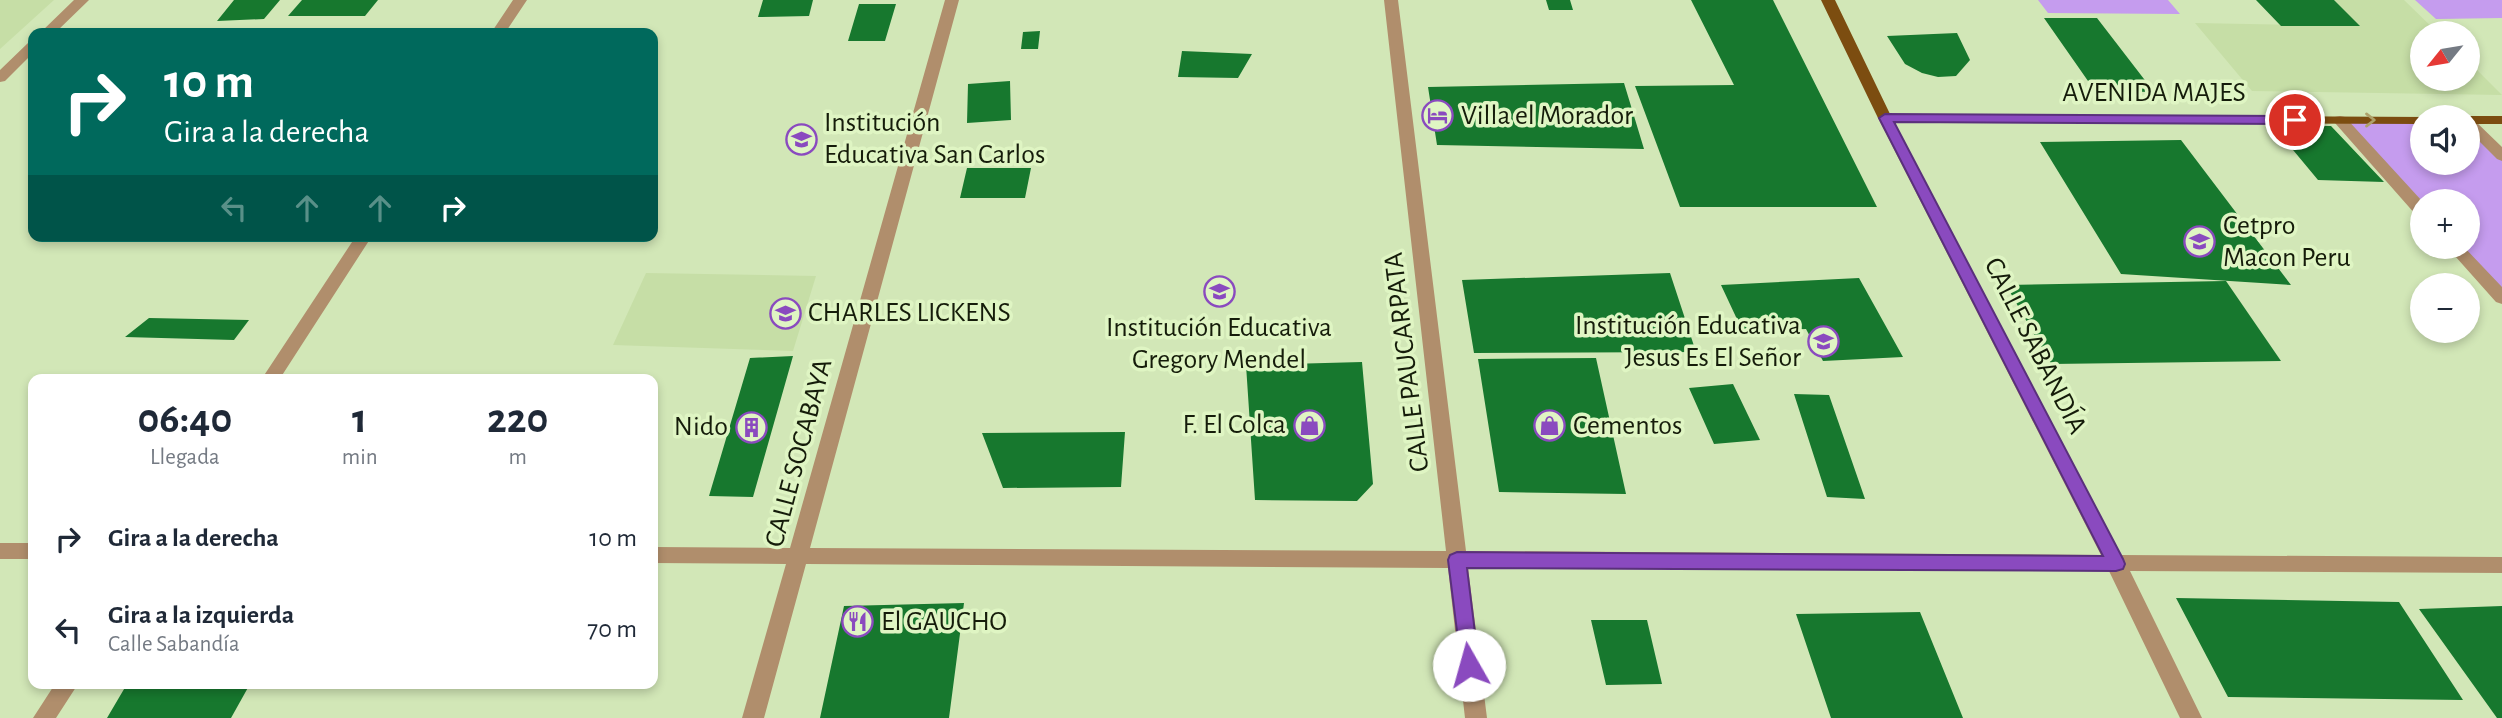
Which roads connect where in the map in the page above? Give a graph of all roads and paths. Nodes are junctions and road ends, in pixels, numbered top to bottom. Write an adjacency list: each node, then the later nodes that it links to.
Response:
1 (82, 0): 6 (street)
2 (520, 0): 7 (street)
3 (952, 0): 25 (street, CALLE SOCABAYA)
4 (1391, 0): 26 (street, CALLE PAUCARPATA)
5 (1828, 0): 10 (main road, CALLE SABANDÍA)
6 (52, 28)
7 (501, 28)
8 (28, 52): 9 (street)
9 (0, 78)
10 (1885, 118): 11 (main road, AVENIDA MAJES); 27 (street, CALLE SABANDÍA)
11 (2340, 120): 12 (main road, AVENIDA MAJES, one-way to 12); 17 (street)
12 (2410, 120)
13 (2502, 120): 14 (main road)
14 (2480, 121)
15 (2480, 133): 16 (street)
16 (2502, 156)
17 (2410, 198)
18 (361, 242): 21 (street)
19 (2466, 259): 20 (street)
20 (2502, 299)
21 (274, 374)
22 (0, 551): 23 (street)
23 (28, 551)
24 (658, 555): 25 (street)
25 (798, 556): 26 (street); 31 (street, CALLE SOCABAYA)
26 (1457, 560): 27 (street); 32 (street, CALLE PAUCARPATA)
27 (2116, 564): 28 (street); 33 (street, CALLE SABANDÍA)
28 (2502, 565)
29 (64, 689): 30 (street)
30 (44, 718)
31 (753, 718)
32 (1476, 718)
33 (2191, 718)

